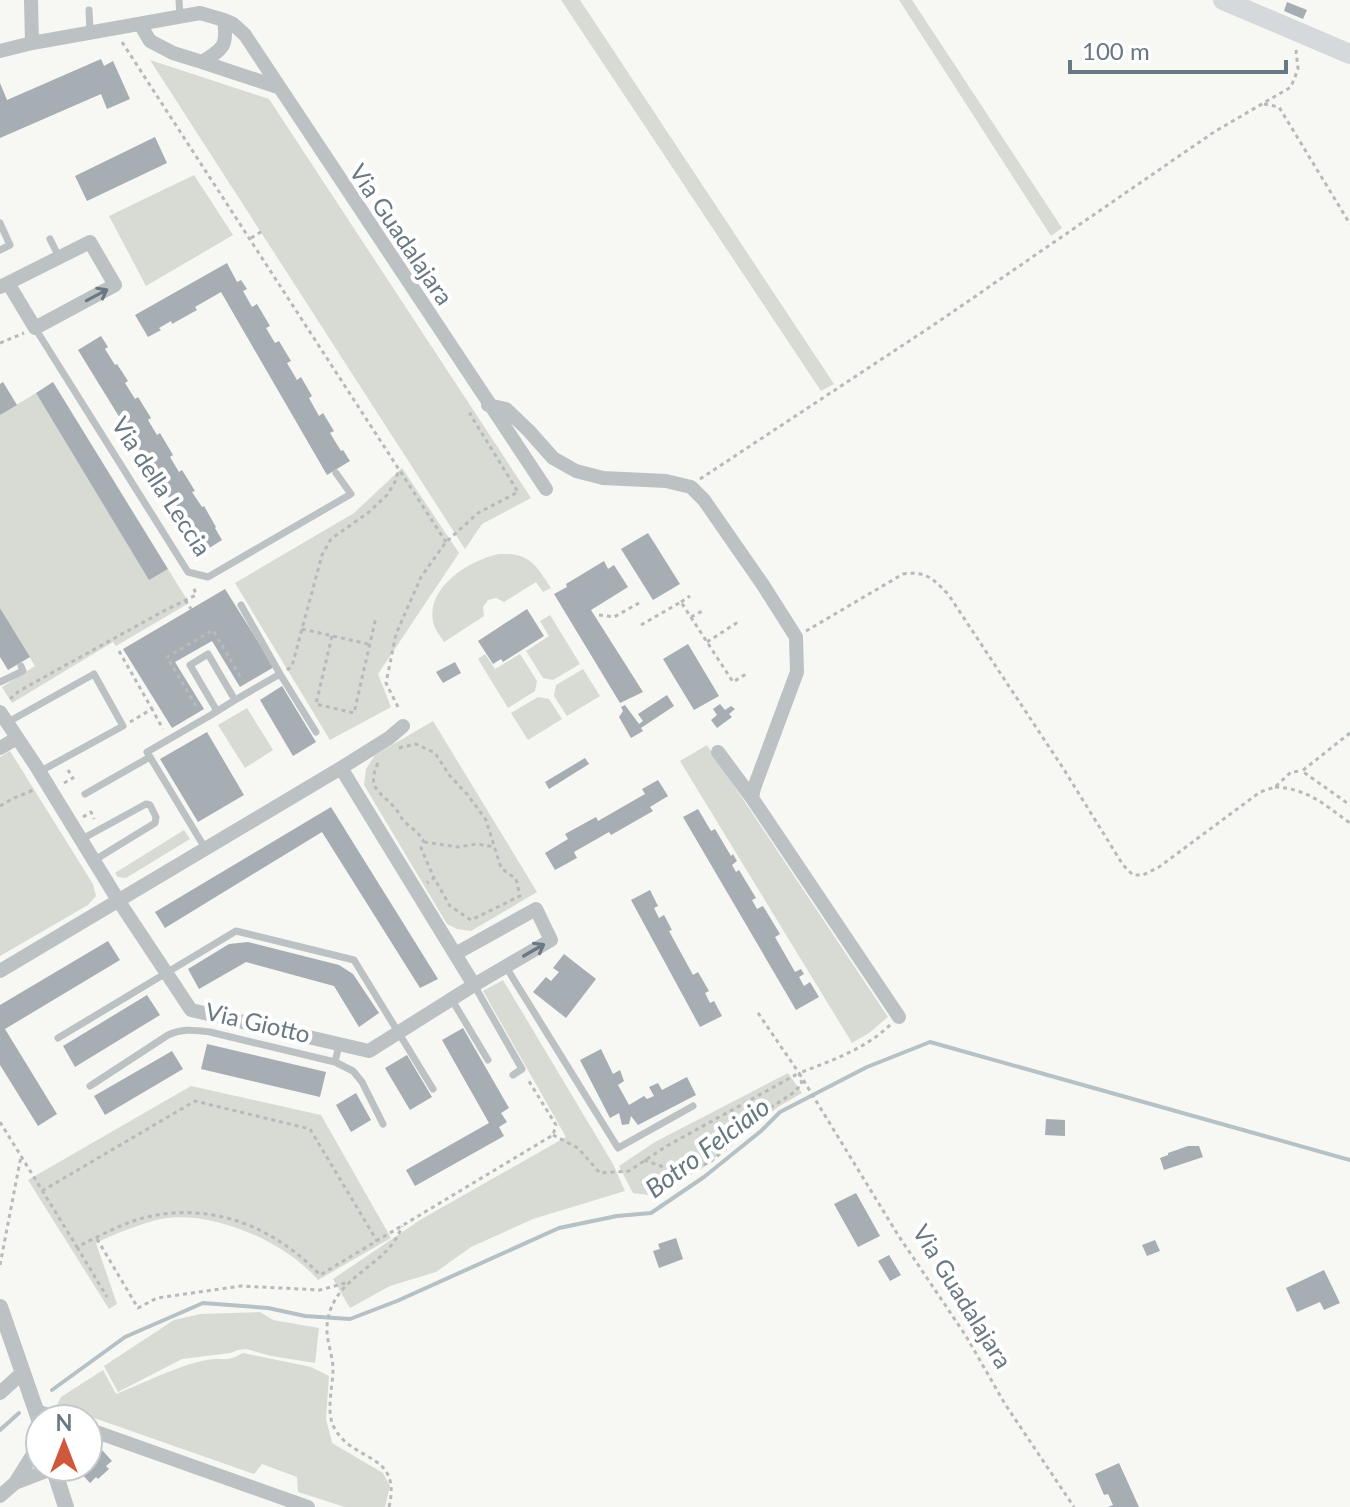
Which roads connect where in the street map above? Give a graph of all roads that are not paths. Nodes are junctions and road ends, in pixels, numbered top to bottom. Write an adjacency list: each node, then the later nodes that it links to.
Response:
1 (31, 0): 9 (street)
2 (179, 0): 5 (lane)
3 (1223, 0): 11 (main road)
4 (89, 10): 8 (lane)
5 (180, 17): 6 (street); 7 (street)
6 (224, 20): 12 (street); 13 (street, Via Guadalajara)
7 (140, 24): 8 (street); 12 (street)
8 (90, 32): 9 (street)
9 (32, 43): 10 (street)
10 (0, 51)
11 (1350, 54)
12 (202, 62): 13 (street)
13 (278, 87): 20 (street, Via Guadalajara)
14 (0, 223): 16 (lane)
15 (50, 239): 17 (lane)
16 (0, 250)
17 (59, 257): 18 (street, Via della Leccia); 19 (street, Via della Leccia, one-way to 17)
18 (4, 285): 19 (street, Via della Leccia)
19 (35, 328): 21 (lane, Via della Leccia)
20 (488, 405): 22 (street, Via Guadalajara); 39 (street, Via Guadalajara)
21 (336, 473)
22 (546, 489)
23 (241, 605): 25 (lane)
24 (21, 666): 26 (lane)
25 (280, 674): 27 (lane); 31 (lane)
26 (0, 682)
27 (235, 700): 28 (lane); 28 (lane)
28 (217, 711): 35 (lane)
29 (2, 717): 32 (street, Via Giotto); 37 (lane)
30 (403, 726): 36 (street)
31 (316, 732)
32 (17, 738): 33 (street); 37 (street, Via Giotto)
33 (0, 748)
34 (718, 752): 39 (street)
35 (150, 757): 38 (lane); 41 (lane)
36 (341, 768): 41 (street); 44 (street)
37 (43, 778): 40 (street, Via Giotto)
38 (85, 794)
39 (752, 798): 51 (street)
40 (81, 840): 42 (street, Via Giotto); 42 (lane)
41 (206, 850): 43 (street)
42 (93, 861): 43 (street, Via Giotto)
43 (118, 900): 46 (street); 47 (street, Via Giotto)
44 (455, 954): 45 (street, Via Giotto, one-way to 44); 48 (street)
45 (506, 967): 48 (street, Via Giotto); 63 (lane)
46 (0, 971)
47 (167, 972): 50 (street, Via Giotto); 53 (lane); 54 (lane)
48 (474, 985): 49 (street, Via Giotto); 58 (lane)
49 (452, 1000): 53 (street, Via Giotto); 56 (lane)
50 (207, 1013): 52 (lane); 55 (street, Via Giotto)
51 (899, 1017)
52 (210, 1032): 57 (lane, Via Giotto); 61 (lane, Via Giotto)
53 (400, 1032): 55 (street, Via Giotto); 62 (lane)
54 (58, 1038)
55 (339, 1045): 57 (lane, Via Giotto)
56 (488, 1060)
57 (335, 1062): 64 (lane, Via Giotto)
58 (522, 1069): 59 (lane); 60 (lane)
59 (513, 1075)
60 (527, 1078)
61 (90, 1086)
62 (433, 1089)
63 (693, 1106)
64 (383, 1124)
65 (0, 1307): 66 (street)
66 (23, 1372): 67 (street); 68 (street)
67 (0, 1393)
68 (34, 1403)
69 (104, 1435): 76 (street)
70 (24, 1469): 72 (street)
71 (24, 1480): 72 (street)
72 (15, 1483): 74 (street)
73 (59, 1483): 75 (street)
74 (0, 1496)
75 (66, 1507)
76 (308, 1507)

